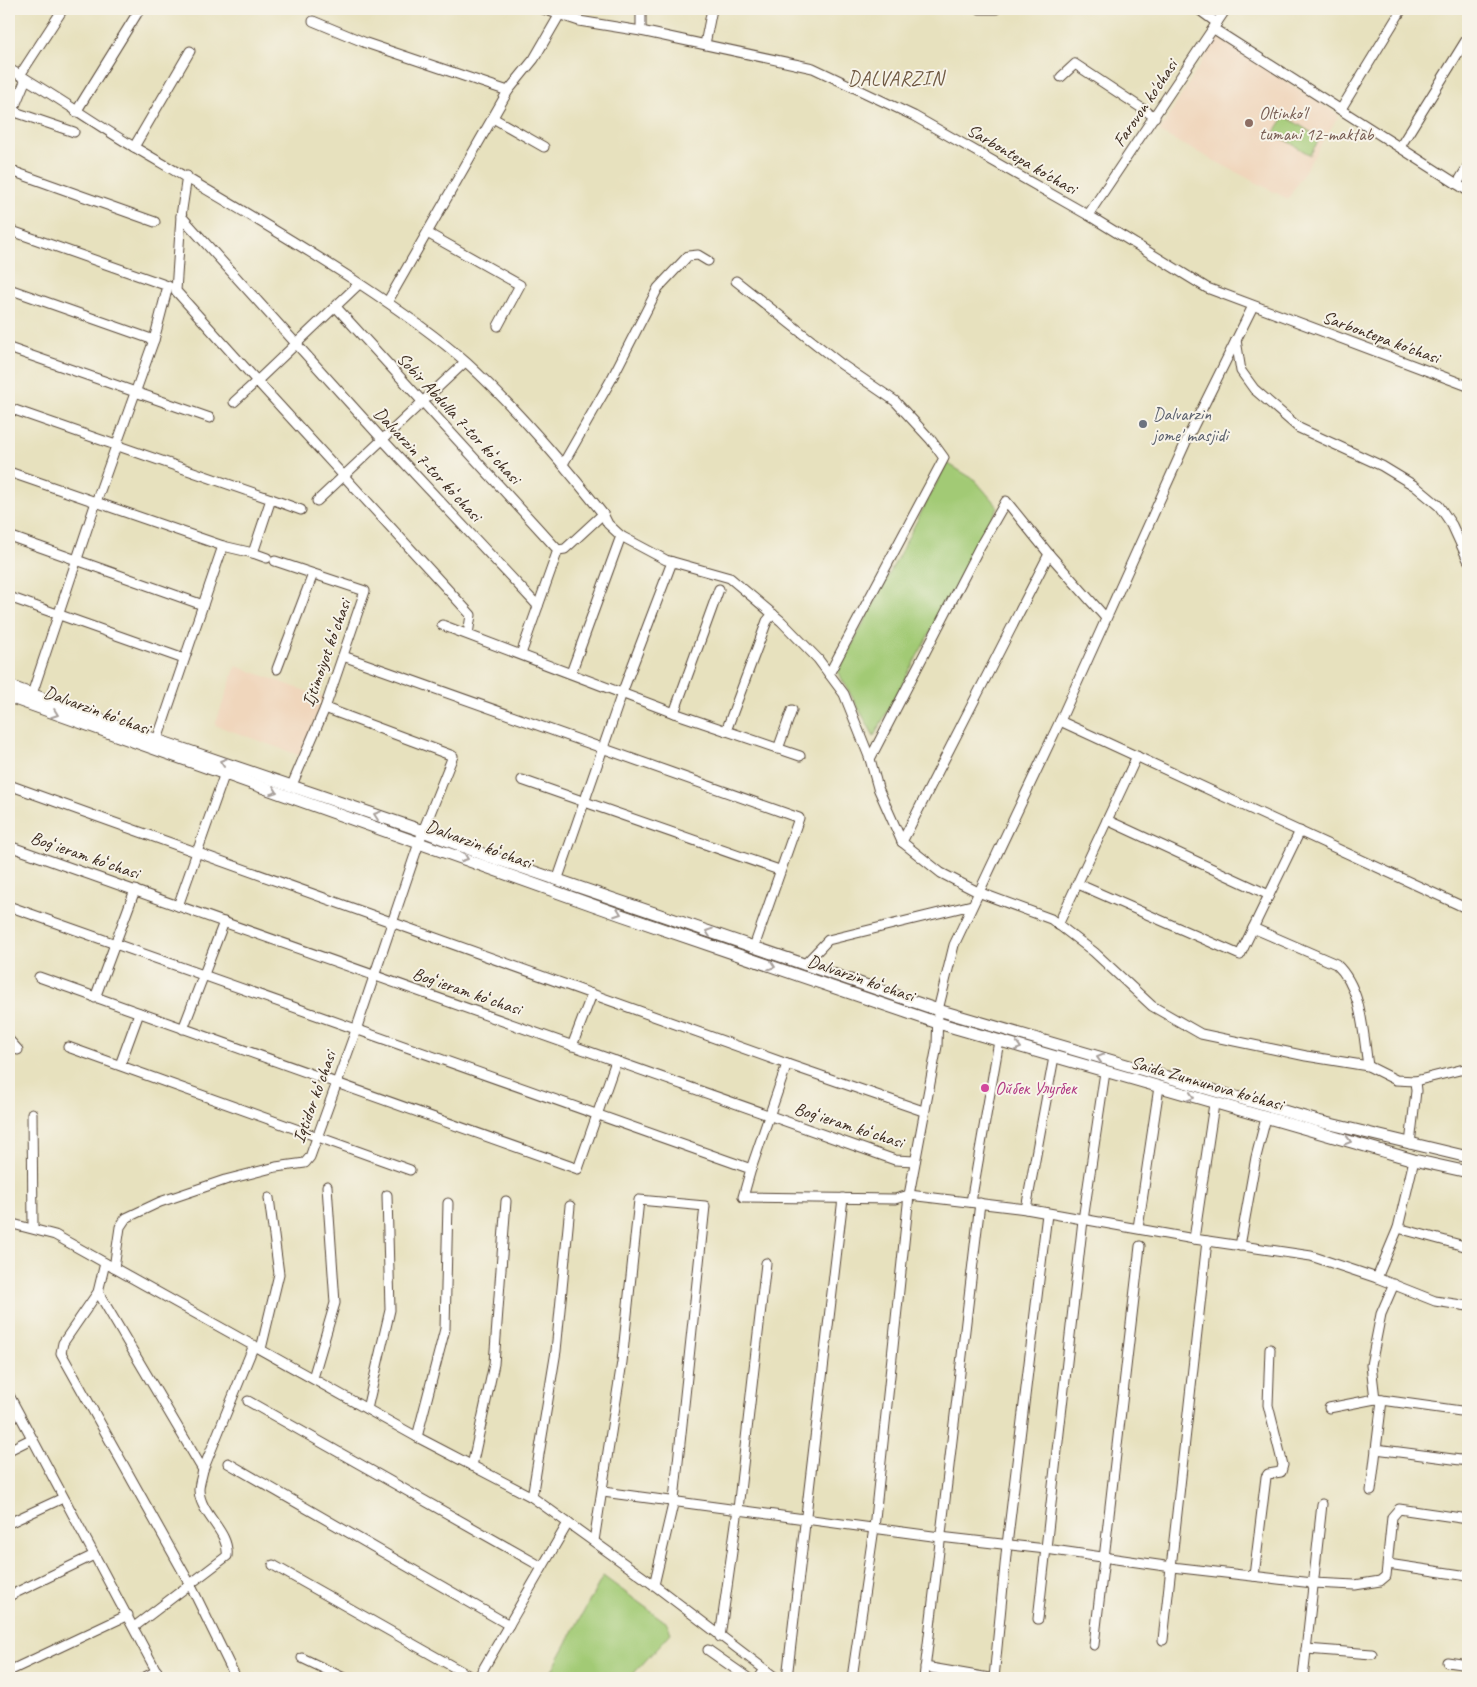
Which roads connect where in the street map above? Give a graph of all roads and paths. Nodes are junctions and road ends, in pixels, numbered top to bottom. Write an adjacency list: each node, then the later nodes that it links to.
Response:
1 (63, 9): 19 (street)
2 (543, 9): 11 (street, Sarbontepa ko'chasi)
3 (641, 9): 14 (street)
4 (712, 9): 16 (street)
5 (980, 9): 6 (street)
6 (996, 9)
7 (1198, 9): 13 (street)
8 (1226, 9): 13 (street, Farovon ko'chasi)
9 (1402, 9): 22 (street)
10 (138, 12): 23 (street)
11 (560, 14): 14 (street, Sarbontepa ko'chasi); 21 (street)
12 (313, 21): 21 (street)
13 (1216, 26): 22 (street); 25 (street, Farovon ko'chasi)
14 (641, 30): 16 (street, Sarbontepa ko'chasi)
15 (1468, 37): 30 (street)
16 (705, 44): 36 (street, Sarbontepa ko'chasi)
17 (190, 51): 28 (street)
18 (9, 69): 19 (street)
19 (23, 77): 23 (street); 24 (street)
20 (1061, 77): 25 (street)
21 (508, 91): 26 (street)
22 (1341, 110): 30 (street)
23 (76, 112): 28 (street)
24 (10, 114): 27 (street)
25 (1155, 117): 36 (street, Farovon ko'chasi)
26 (493, 118): 29 (street); 40 (street)
27 (74, 132)
28 (134, 147): 33 (street)
29 (544, 147)
30 (1400, 147): 34 (street)
31 (1468, 166): 34 (street)
32 (9, 170): 38 (street)
33 (187, 176): 37 (street); 43 (street)
34 (1458, 184): 35 (street)
35 (1468, 191)
36 (1088, 215): 46 (street, Sarbontepa ko'chasi)
37 (181, 216): 51 (street, Dalvarzin 7-tor koʻchasi); 54 (street)
38 (155, 222)
39 (9, 230): 49 (street)
40 (429, 234): 45 (street); 48 (street)
41 (708, 261): 63 (street)
42 (736, 281): 95 (street)
43 (359, 284): 45 (street); 47 (street)
44 (9, 289): 49 (street)
45 (388, 302): 53 (street)
46 (1253, 306): 50 (street); 55 (street, Sarbontepa ko'chasi)
47 (336, 307): 51 (street); 58 (street, Sobir Abdulla 7-tor koʻchasi)
48 (498, 326)
49 (154, 340): 56 (street)
50 (1236, 340): 77 (street); 87 (street)
51 (296, 344): 54 (street); 61 (street, Dalvarzin 7-tor koʻchasi)
52 (9, 348): 56 (street)
53 (465, 362): 58 (street); 63 (street)
54 (257, 381): 57 (street); 65 (street)
55 (1468, 386)
56 (136, 391): 60 (street); 62 (street)
57 (234, 402)
58 (422, 402): 61 (street); 74 (street, Sobir Abdulla 7-tor koʻchasi)
59 (9, 408): 62 (street)
60 (210, 418)
61 (382, 439): 65 (street); 84 (street, Dalvarzin 7-tor koʻchasi)
62 (117, 445): 66 (street); 68 (street)
63 (563, 464): 70 (street)
64 (9, 472): 68 (street, Ijtimoiyot koʻchasi)
65 (343, 476): 67 (street); 89 (street)
66 (271, 499): 69 (street); 75 (street)
67 (316, 501)
68 (96, 502): 73 (street, Ijtimoiyot koʻchasi); 78 (street)
69 (301, 510)
70 (603, 514): 72 (street); 74 (street)
71 (9, 536): 78 (street)
72 (620, 536): 79 (street); 94 (street)
73 (223, 546): 75 (street, Ijtimoiyot koʻchasi); 83 (street)
74 (558, 550): 84 (street)
75 (252, 553): 80 (street, Ijtimoiyot koʻchasi)
76 (1049, 554): 87 (street); 111 (street); 120 (street)
77 (1468, 560)
78 (77, 561): 83 (street); 85 (street)
79 (672, 562): 86 (street); 97 (street)
80 (313, 574): 91 (street, Ijtimoiyot koʻchasi); 93 (street)
81 (719, 589): 102 (street)
82 (9, 597): 85 (street)
83 (203, 605): 92 (street)
84 (538, 606): 90 (street)
85 (58, 614): 92 (street); 98 (street)
86 (773, 614): 95 (street); 104 (street)
87 (1105, 617): 103 (street)
88 (442, 625): 89 (street)
89 (468, 634): 90 (street)
90 (521, 654): 94 (street)
91 (343, 656): 100 (street, Ijtimoiyot koʻchasi); 107 (street)
92 (184, 659): 106 (street)
93 (277, 669)
94 (571, 673): 97 (street)
95 (829, 674): 111 (street)
96 (9, 686): 98 (main road, Dalvarzin koʻchasi)
97 (622, 692): 102 (street); 107 (street)
98 (32, 694): 105 (main road, Dalvarzin koʻchasi)
99 (9, 697): 105 (main road, Dalvarzin koʻchasi, one-way to 105)
100 (325, 708): 115 (street, Ijtimoiyot koʻchasi); 119 (street, Iqtidor koʻchasi)
101 (792, 710): 108 (street)
102 (674, 713): 104 (street)
103 (1060, 721): 110 (street); 128 (street)
104 (726, 731): 108 (street)
105 (137, 738): 106 (main road, Dalvarzin koʻchasi); 112 (main road, Dalvarzin koʻchasi)
106 (157, 740): 115 (main road, Dalvarzin koʻchasi, one-way to 106)
107 (603, 748): 116 (street); 124 (street)
108 (778, 749): 109 (street)
109 (800, 756)
110 (1137, 756): 117 (street); 118 (street)
111 (870, 759): 120 (street)
112 (225, 773): 119 (main road, Dalvarzin koʻchasi, one-way to 119); 122 (street)
113 (522, 780): 116 (street)
114 (9, 785): 122 (street)
115 (292, 785): 119 (main road, Dalvarzin koʻchasi, one-way to 115)
116 (584, 801): 124 (street); 125 (street)
117 (1107, 820): 126 (street); 129 (street)
118 (1300, 831): 129 (street); 133 (street)
119 (421, 836): 123 (main road, Dalvarzin koʻchasi); 135 (street, Iqtidor koʻchasi)
120 (902, 842): 128 (street)
121 (9, 846): 127 (street, Bogʻieram koʻchasi)
122 (197, 852): 131 (street); 135 (street)
123 (497, 864): 125 (main road, Dalvarzin koʻchasi); 148 (main road, Dalvarzin koʻchasi, one-way to 148)
124 (779, 870): 139 (street)
125 (558, 878): 139 (main road, Dalvarzin koʻchasi, one-way to 125)
126 (1078, 884): 136 (street); 137 (street)
127 (135, 890): 131 (street, Bogʻieram koʻchasi); 138 (street)
128 (978, 892): 130 (street); 136 (street)
129 (1269, 896): 137 (street)
130 (972, 905): 140 (street); 146 (street)
131 (178, 906): 134 (street, Bogʻieram koʻchasi)
132 (11, 908): 138 (street)
133 (1468, 909)
134 (224, 922): 141 (street); 142 (street, Bogʻieram koʻchasi)
135 (393, 922): 142 (street, Iqtidor koʻchasi); 144 (street)
136 (1058, 925): 160 (street)
137 (1253, 928): 160 (street)
138 (115, 944): 141 (street); 145 (street)
139 (754, 947): 140 (main road, Dalvarzin koʻchasi)
140 (804, 965): 146 (main road, Dalvarzin koʻchasi)
141 (204, 975): 149 (street); 150 (street)
142 (374, 976): 150 (street, Iqtidor koʻchasi); 153 (street, Bogʻieram koʻchasi)
143 (39, 977): 145 (street)
144 (592, 994): 153 (street); 158 (street)
145 (95, 998): 147 (street)
146 (938, 1010): 148 (street); 173 (main road, Saida Zunnunova ko'chasi, one-way to 146)
147 (138, 1013): 149 (street); 159 (street)
148 (938, 1023): 152 (main road, Saida Zunnunova ko'chasi); 167 (street)
149 (183, 1029): 164 (street)
150 (356, 1030): 164 (street, Iqtidor koʻchasi); 169 (street)
151 (9, 1040): 155 (street)
152 (999, 1042): 156 (main road, Saida Zunnunova ko'chasi, one-way to 156); 187 (street)
153 (572, 1046): 157 (street, Bogʻieram koʻchasi)
154 (68, 1047): 159 (street)
155 (18, 1050)
156 (1054, 1057): 162 (main road, Saida Zunnunova ko'chasi); 189 (street)
157 (616, 1061): 169 (street); 170 (street, Bogʻieram koʻchasi)
158 (787, 1064): 167 (street); 170 (street)
159 (120, 1065): 172 (street)
160 (1368, 1066): 163 (street)
161 (1468, 1068): 163 (street)
162 (1105, 1072): 165 (main road, Saida Zunnunova ko'chasi); 191 (street)
163 (1415, 1082): 173 (street)
164 (336, 1083): 169 (street); 172 (street, Iqtidor koʻchasi)
165 (1159, 1087): 166 (main road, Saida Zunnunova ko'chasi, one-way to 166); 194 (street)
166 (1214, 1104): 171 (main road, Saida Zunnunova ko'chasi); 196 (street)
167 (923, 1111): 176 (street)
168 (32, 1113): 193 (street)
169 (598, 1116): 177 (street)
170 (770, 1116): 176 (street, Bogʻieram koʻchasi); 177 (street)
171 (1266, 1118): 175 (main road, Saida Zunnunova ko'chasi, one-way to 175); 199 (street)
172 (317, 1136): 178 (street); 202 (street, Iqtidor koʻchasi)
173 (1410, 1144): 174 (main road, Saida Zunnunova ko'chasi)
174 (1468, 1157)
175 (1414, 1160): 179 (main road, Saida Zunnunova ko'chasi); 195 (street)
176 (915, 1161): 181 (street)
177 (751, 1169): 184 (street)
178 (410, 1170)
179 (1468, 1172)
180 (326, 1186): 209 (street)
181 (909, 1195): 184 (street); 187 (street); 235 (street)
182 (387, 1196): 214 (street)
183 (269, 1198): 207 (street)
184 (843, 1198): 231 (street)
185 (506, 1201): 222 (street)
186 (448, 1203): 216 (street)
187 (976, 1203): 189 (street); 236 (street)
188 (570, 1206): 226 (street)
189 (1026, 1209): 190 (street)
190 (1047, 1214): 191 (street); 238 (street)
191 (1083, 1220): 194 (street); 239 (street)
192 (9, 1223): 193 (street)
193 (33, 1228): 202 (street)
194 (1138, 1228): 196 (street)
195 (1398, 1228): 200 (street); 203 (street)
196 (1194, 1239): 197 (street)
197 (1207, 1241): 199 (street); 245 (street)
198 (1140, 1246): 241 (street)
199 (1240, 1246): 203 (street)
200 (1468, 1247)
201 (766, 1263): 230 (street)
202 (109, 1265): 205 (street); 207 (street)
203 (1377, 1278): 204 (street)
204 (1394, 1284): 206 (street); 211 (street)
205 (98, 1292): 223 (street); 249 (street)
206 (1468, 1306)
207 (258, 1347): 209 (street); 223 (street)
208 (1270, 1349): 246 (street)
209 (314, 1378): 214 (street)
210 (9, 1395): 217 (street)
211 (1378, 1400): 213 (street); 215 (street); 218 (street)
212 (248, 1401): 244 (street)
213 (1329, 1408)
214 (367, 1409): 216 (street)
215 (1468, 1412)
216 (417, 1437): 222 (street)
217 (31, 1439): 219 (street); 227 (street)
218 (1376, 1449): 220 (street); 224 (street)
219 (9, 1450)
220 (1468, 1461)
221 (228, 1463): 254 (street)
222 (472, 1466): 226 (street)
223 (204, 1470): 249 (street)
224 (1371, 1491)
225 (603, 1492): 228 (street); 228 (street); 237 (street)
226 (532, 1497): 234 (street)
227 (63, 1498): 233 (street); 240 (street)
228 (674, 1500): 230 (street); 250 (street)
229 (1322, 1504): 248 (street)
230 (738, 1509): 231 (street); 256 (street)
231 (806, 1519): 235 (street); 277 (street)
232 (1468, 1520): 242 (street)
233 (9, 1523)
234 (568, 1523): 237 (street); 244 (street)
235 (874, 1528): 236 (street); 278 (street)
236 (940, 1537): 238 (street); 265 (street)
237 (594, 1541): 250 (street)
238 (1007, 1545): 239 (street); 281 (street)
239 (1046, 1549): 241 (street); 253 (street)
240 (94, 1555): 251 (street); 252 (street)
241 (1103, 1558): 245 (street); 258 (street)
242 (1388, 1564): 247 (street); 248 (street)
243 (273, 1565): 272 (street)
244 (542, 1567): 254 (street)
245 (1172, 1567): 246 (street); 257 (street)
246 (1254, 1576): 248 (street)
247 (1468, 1576)
248 (1313, 1583): 259 (street)
249 (190, 1584): 255 (street); 270 (street)
250 (654, 1585): 256 (street)
251 (9, 1596)
252 (128, 1616): 255 (street); 267 (street)
253 (1038, 1619)
254 (509, 1625): 273 (street)
255 (134, 1627): 268 (street)
256 (720, 1636): 266 (street)
257 (1163, 1640)
258 (1094, 1645)
259 (1306, 1649): 261 (street); 282 (street)
260 (708, 1650): 274 (street)
261 (1372, 1654)
262 (302, 1658): 271 (street)
263 (1447, 1662): 264 (street)
264 (1468, 1665)
265 (925, 1667): 279 (street); 280 (street)
266 (765, 1670): 275 (street); 276 (street)
267 (9, 1671)
268 (159, 1675): 269 (street)
269 (142, 1678)
270 (236, 1678)
271 (344, 1678)
272 (473, 1678)
273 (478, 1678)
274 (748, 1678)
275 (759, 1678)
276 (776, 1678)
277 (787, 1678)
278 (852, 1678)
279 (924, 1678)
280 (989, 1678)
281 (994, 1678)
282 (1303, 1678)

